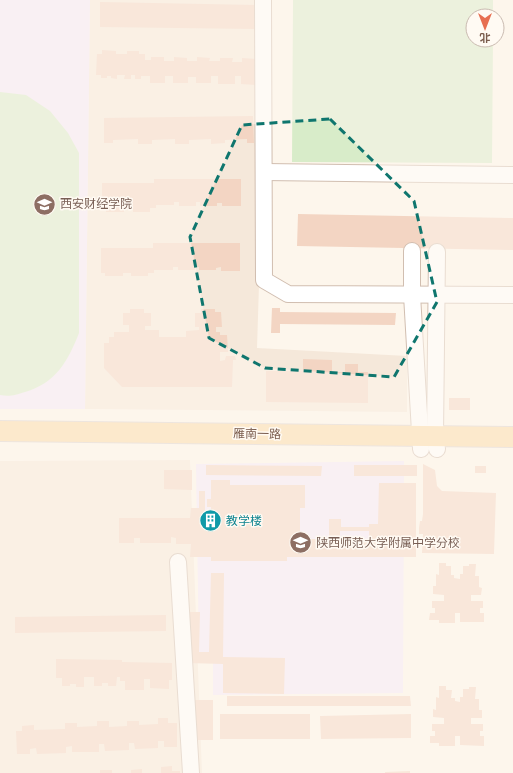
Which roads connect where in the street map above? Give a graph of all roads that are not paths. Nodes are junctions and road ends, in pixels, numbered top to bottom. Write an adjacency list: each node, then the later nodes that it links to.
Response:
1 (263, 0): 2 (lane)
2 (264, 172): 3 (lane); 7 (lane)
3 (513, 175)
4 (412, 251): 7 (lane)
5 (437, 252): 6 (lane)
6 (437, 294): 7 (lane); 8 (lane); 11 (lane)
7 (412, 295): 11 (lane)
8 (513, 295)
9 (0, 431): 11 (main road, 雁南一路)
10 (513, 437): 11 (main road, 雁南一路)
11 (428, 442): 12 (main road, 雁南一路); 13 (main road, 雁南一路)
12 (0, 444)
13 (513, 450)
14 (178, 562): 15 (lane)
15 (191, 773)

